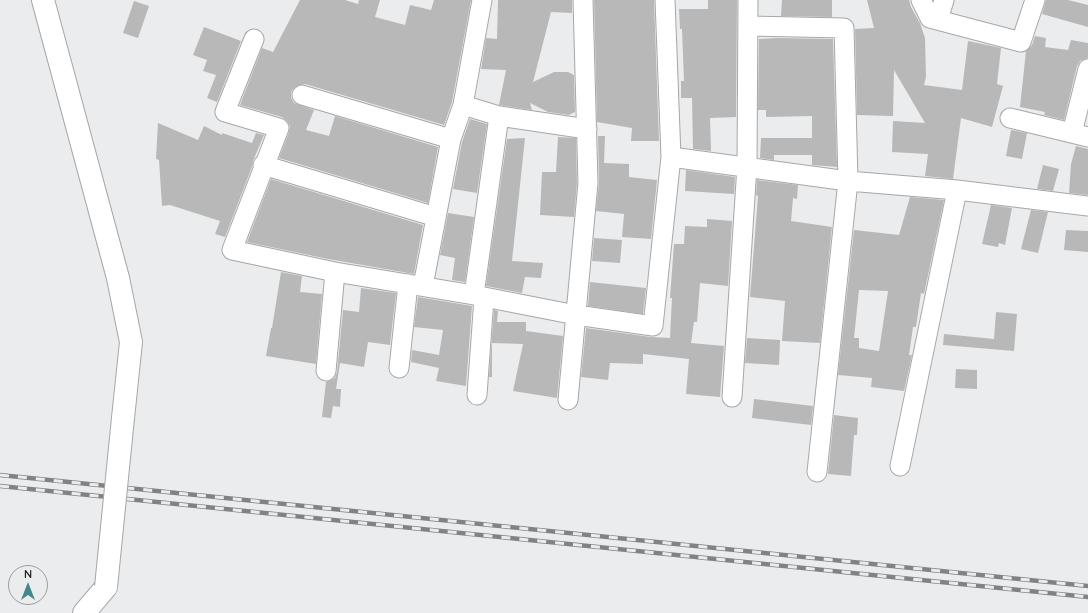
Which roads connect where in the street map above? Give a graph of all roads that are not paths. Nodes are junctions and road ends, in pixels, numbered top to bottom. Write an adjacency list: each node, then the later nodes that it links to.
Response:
1 (43, 0): 38 (main road, bridge)
2 (482, 0): 14 (street)
3 (583, 0): 17 (street)
4 (665, 0): 20 (street)
5 (748, 0): 10 (street)
6 (921, 0): 9 (street)
7 (944, 0): 9 (street)
8 (1035, 0): 9 (street)
9 (938, 20)
10 (748, 26): 22 (street); 23 (street)
11 (254, 39): 21 (street)
12 (1088, 69): 18 (street)
13 (302, 95): 19 (street)
14 (463, 106): 15 (street); 19 (street)
15 (499, 116): 17 (street); 29 (street)
16 (1010, 118): 18 (street)
17 (588, 129): 30 (street)
18 (1080, 135)
19 (451, 139): 26 (street)
20 (671, 157): 22 (street); 30 (street)
21 (263, 165): 26 (street); 27 (street)
22 (747, 166): 23 (street); 34 (street)
23 (848, 181): 24 (street); 37 (street)
24 (957, 190): 25 (street); 36 (street)
25 (1088, 206)
26 (436, 217): 28 (street)
27 (335, 272): 28 (street); 32 (street)
28 (416, 285): 29 (street); 31 (street)
29 (479, 296): 30 (street); 33 (street)
30 (576, 315): 35 (street)
31 (399, 368)
32 (326, 371)
33 (477, 395)
34 (732, 397)
35 (568, 400)
36 (900, 466)
37 (817, 472)
38 (84, 613)

